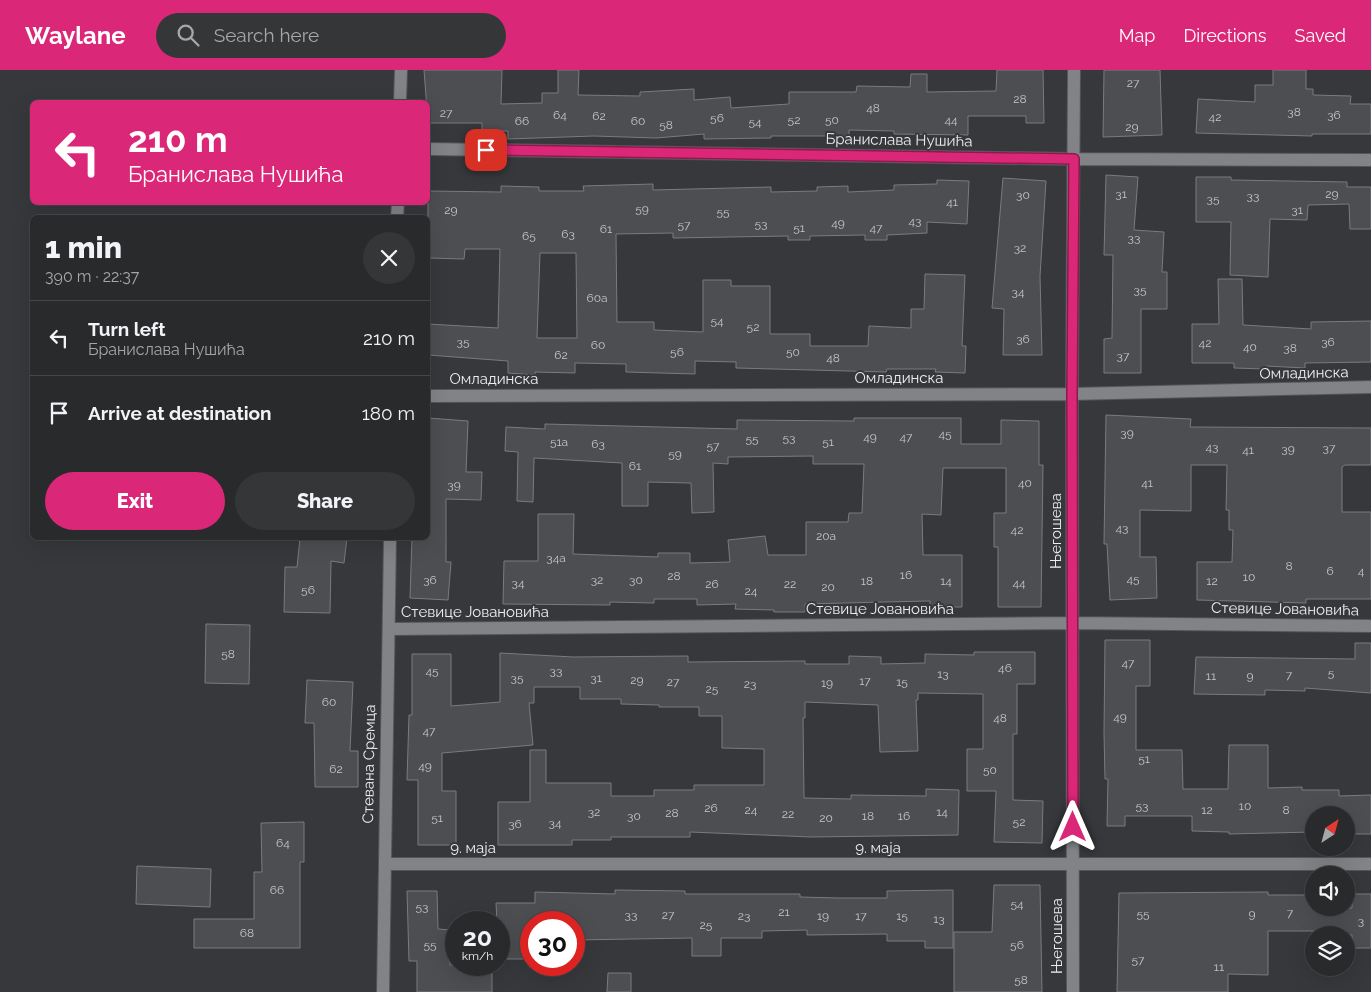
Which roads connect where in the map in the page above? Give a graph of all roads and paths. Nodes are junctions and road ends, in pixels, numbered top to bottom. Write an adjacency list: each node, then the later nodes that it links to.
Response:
1 (400, 70): 3 (street)
2 (1074, 70): 5 (street, Његошева)
3 (400, 100)
4 (430, 149): 5 (street, Бранислава Нушића)
5 (1074, 159): 6 (street, Бранислава Нушића); 8 (street, Његошева)
6 (1371, 160)
7 (1371, 387): 8 (street, Омладинска)
8 (1072, 394): 9 (street, Омладинска); 11 (street, Његошева)
9 (430, 396)
10 (390, 540): 13 (street, Стевана Сремца)
11 (1073, 623): 12 (street, Стевице Јовановића); 13 (street, Стевице Јовановића); 15 (street, Његошева)
12 (1371, 626)
13 (389, 629): 14 (street, Стевана Сремца)
14 (385, 864): 15 (street, 9. маја); 17 (street, Стевана Сремца)
15 (1073, 864): 16 (street, 9. маја); 18 (street, Његошева)
16 (1371, 864)
17 (383, 992)
18 (1073, 992)

